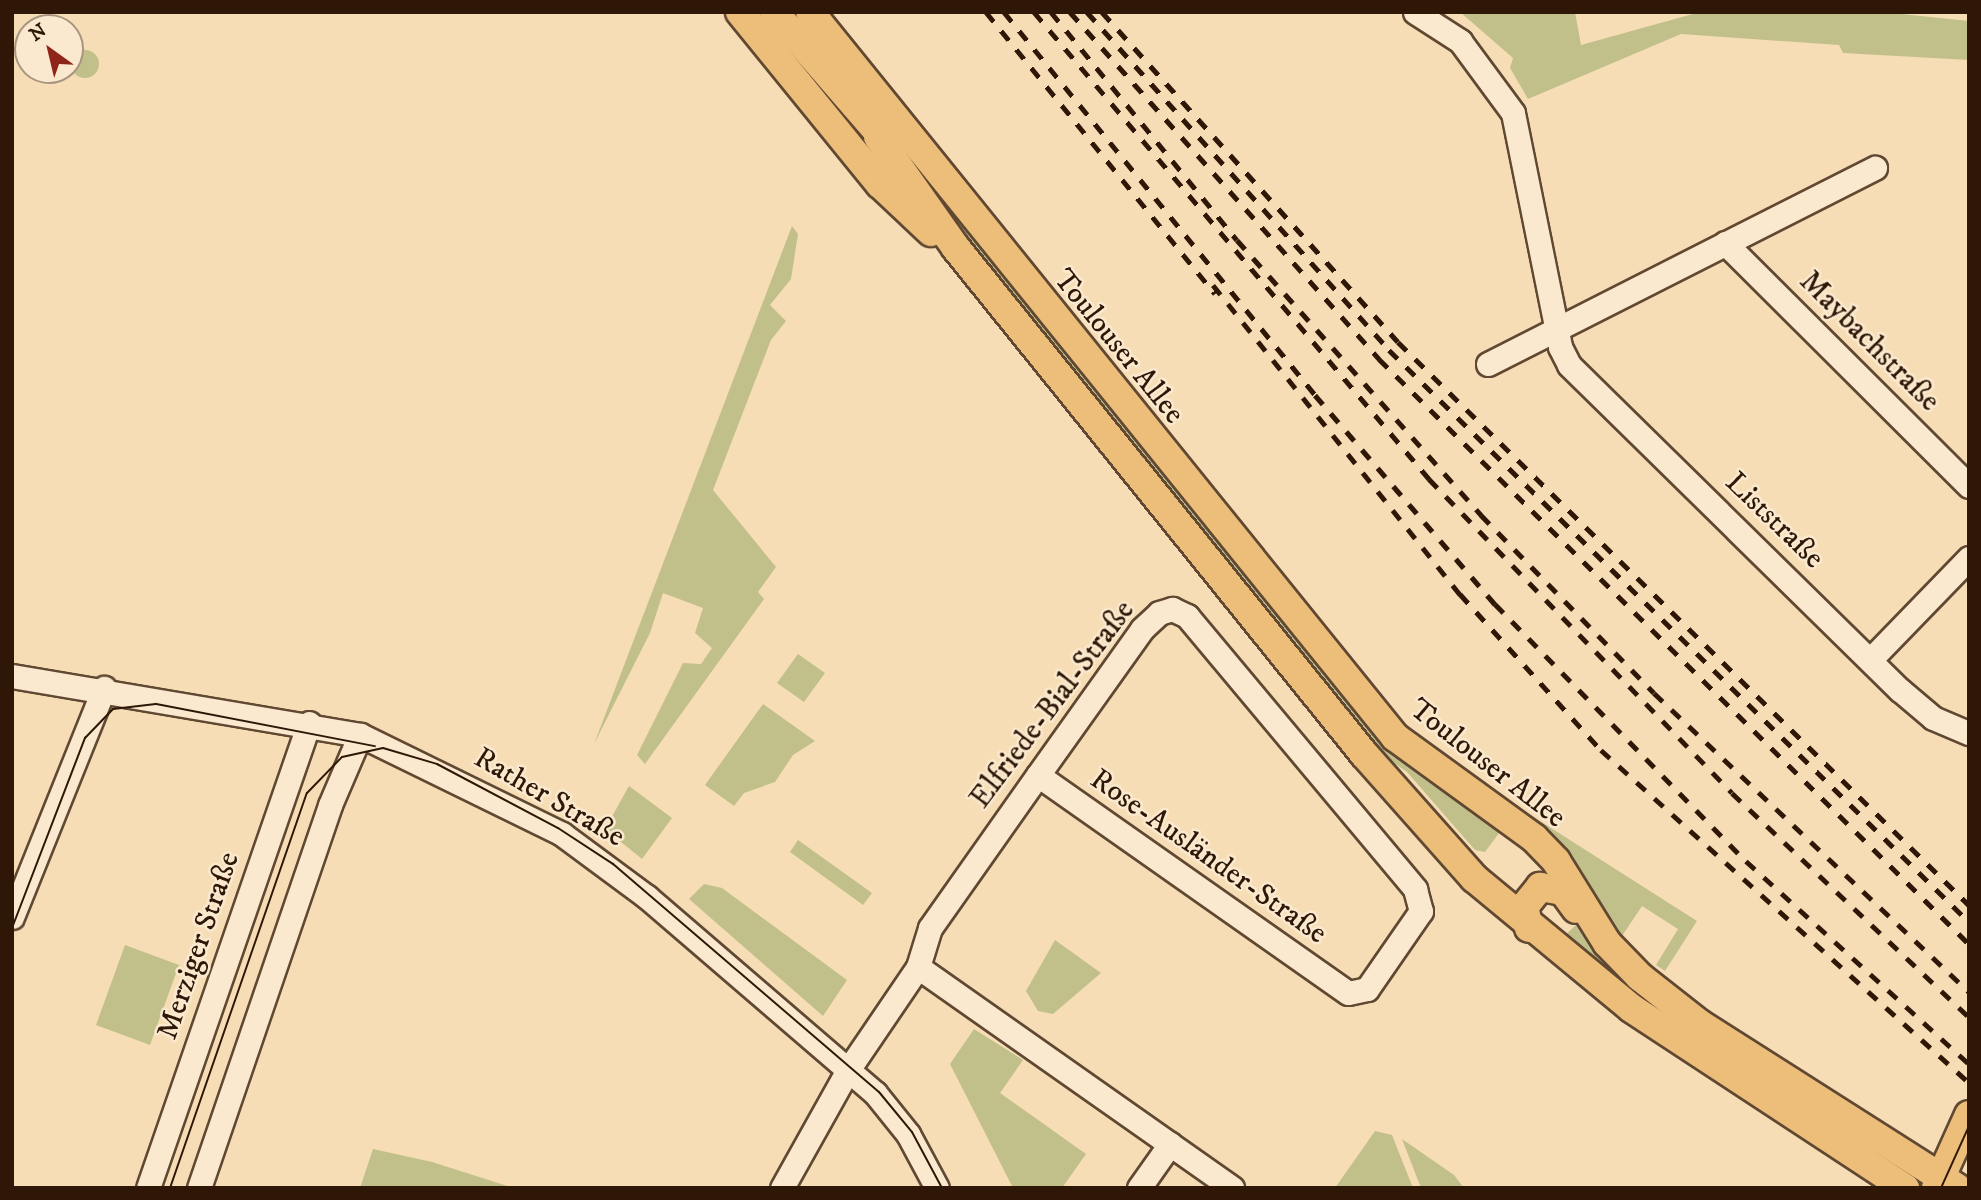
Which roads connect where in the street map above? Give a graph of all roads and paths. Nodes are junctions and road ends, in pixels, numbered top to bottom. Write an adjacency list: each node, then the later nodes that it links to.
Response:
1 (740, 12): 9 (main road)
2 (774, 12): 5 (main road)
3 (810, 12): 8 (main road)
4 (1415, 12): 10 (street, Liststraße)
5 (878, 137): 8 (main road); 9 (main road)
6 (1875, 168): 7 (street)
7 (1725, 243): 10 (street); 12 (street, Maybachstraße)
8 (994, 245): 23 (main road, Toulouser Allee)
9 (956, 248): 22 (main road)
10 (1557, 332): 11 (street); 14 (street, Liststraße)
11 (1488, 364)
12 (1969, 486)
13 (1969, 558): 14 (street)
14 (1870, 660): 18 (street, Liststraße)
15 (12, 676): 16 (street, Rather Straße)
16 (104, 688): 17 (street, Rather Straße); 21 (street)
17 (309, 723): 19 (street, Rather Straße); 30 (street, Merziger Straße)
18 (1969, 733)
19 (360, 735): 26 (street, Rather Straße); 31 (street)
20 (1038, 775): 24 (street, Elfriede-Bial-Straße); 25 (street, Rose-Ausländer-Straße); 25 (street, Elfriede-Bial-Straße)
21 (12, 917)
22 (1529, 928): 23 (main road); 36 (main road)
23 (1596, 928): 29 (main road, Toulouser Allee)
24 (918, 967): 26 (street, Elfriede-Bial-Straße); 28 (street)
25 (1341, 991)
26 (848, 1070): 32 (street, Elfriede-Bial-Straße); 33 (street, Rather Straße)
27 (1969, 1115): 29 (main road)
28 (1170, 1144): 34 (street); 35 (street)
29 (1953, 1178)
30 (148, 1188)
31 (200, 1188)
32 (782, 1188)
33 (937, 1188)
34 (1139, 1188)
35 (1232, 1188)
36 (1905, 1188)

